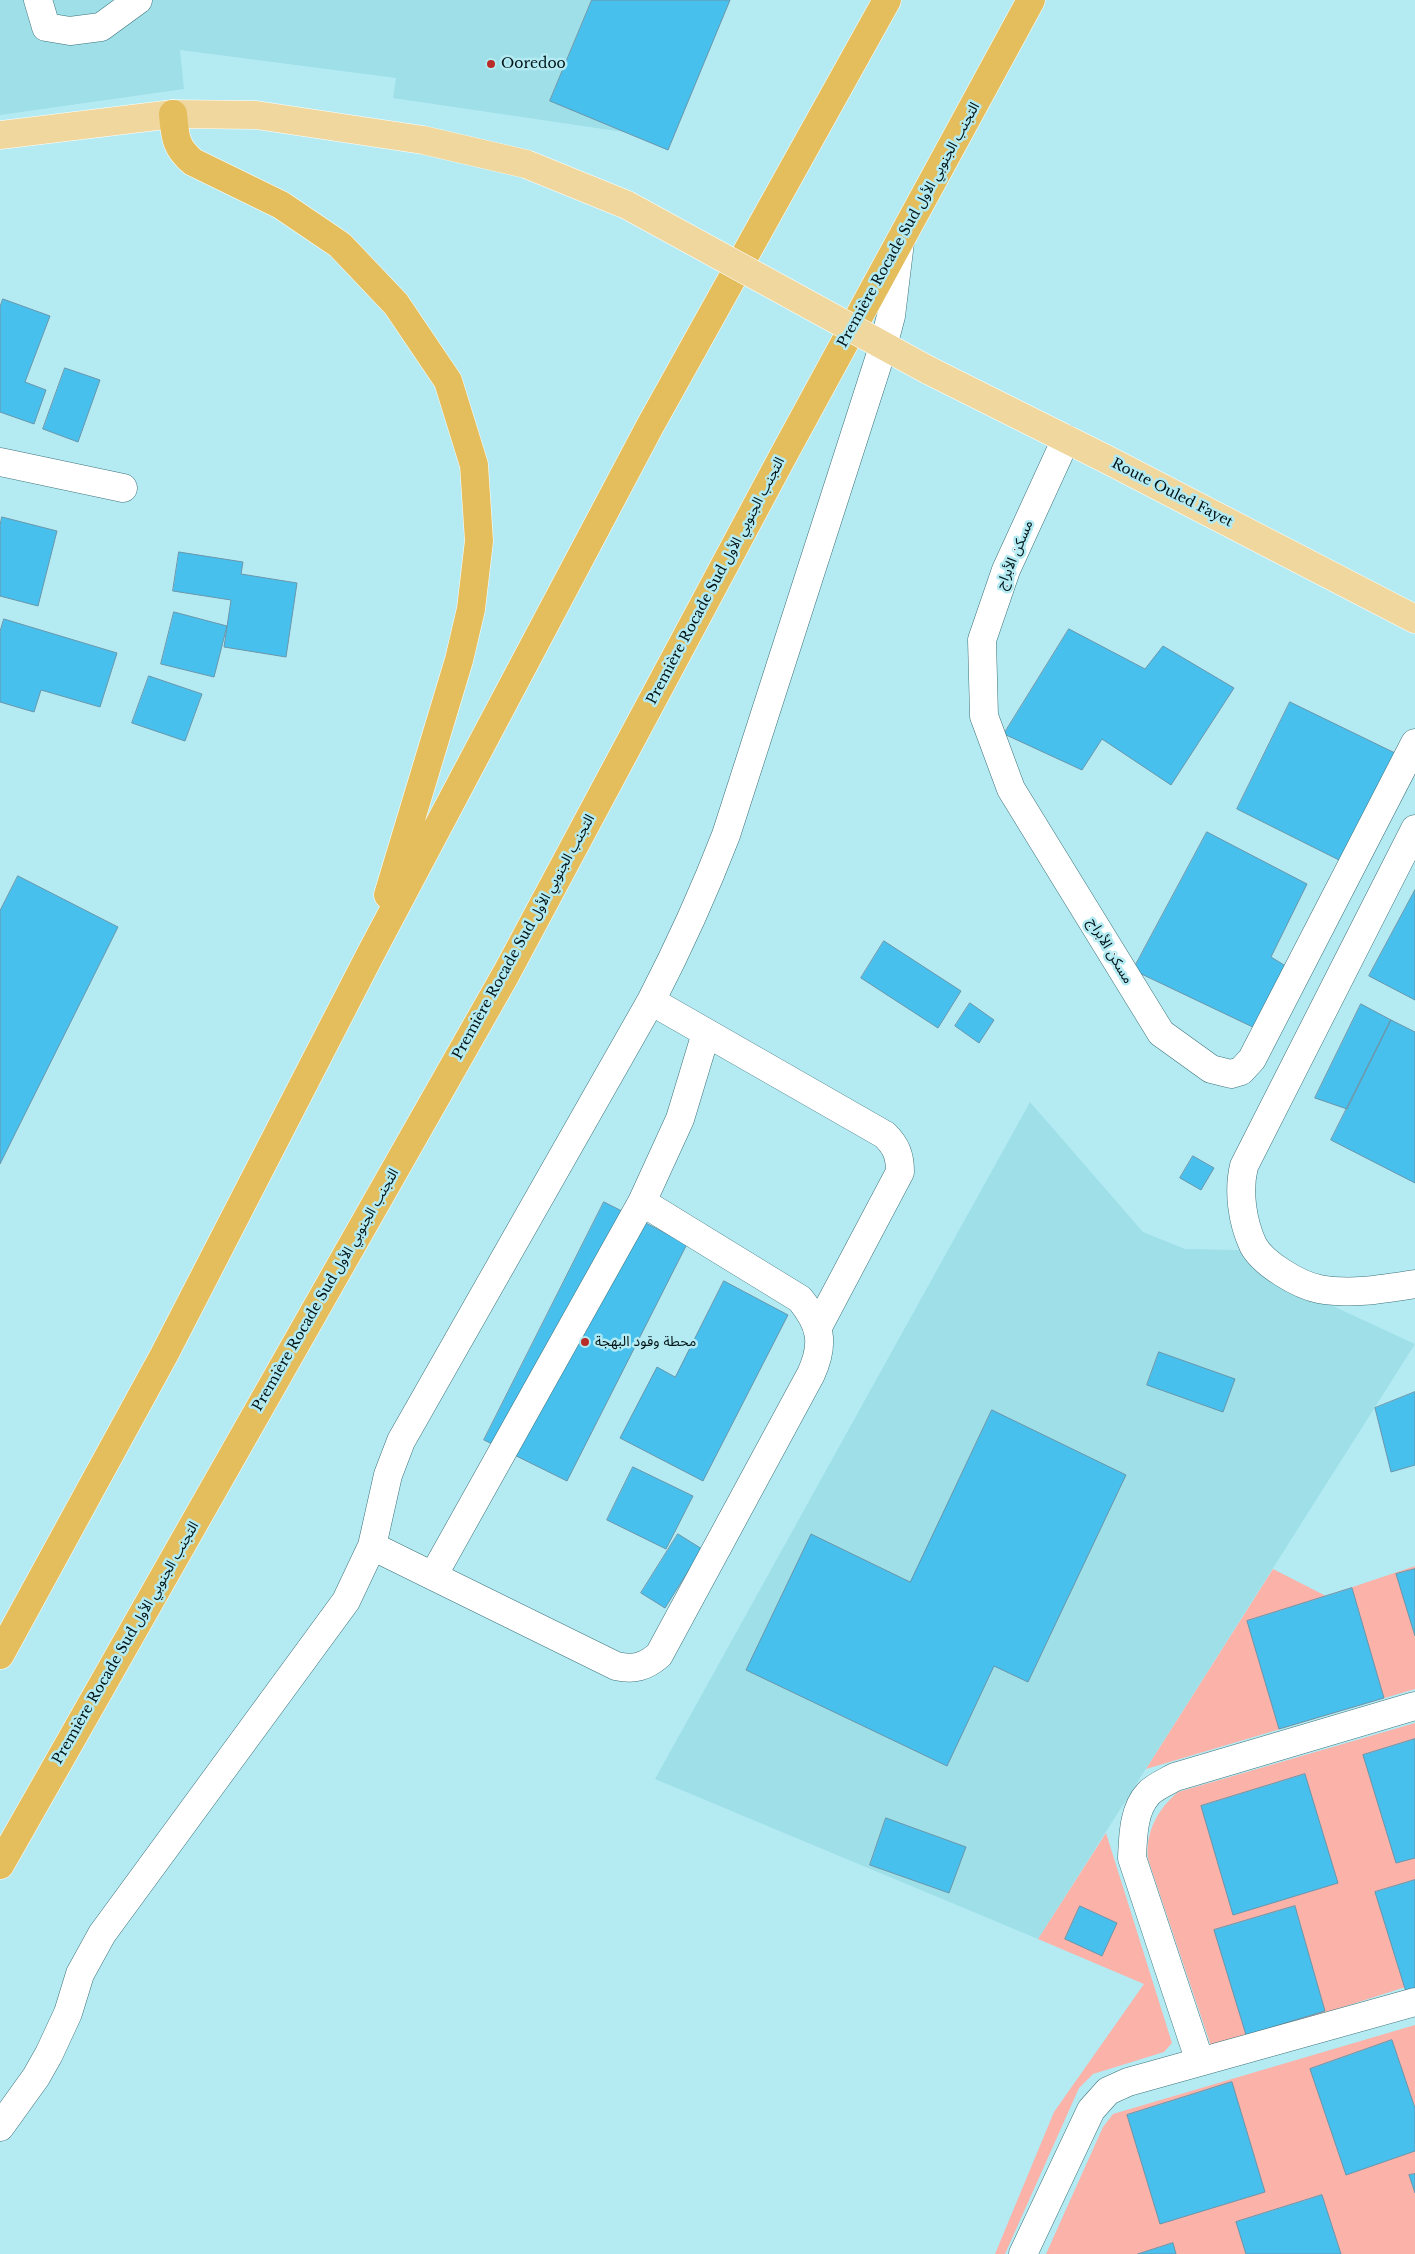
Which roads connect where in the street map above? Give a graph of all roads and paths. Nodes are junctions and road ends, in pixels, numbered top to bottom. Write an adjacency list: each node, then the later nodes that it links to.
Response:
1 (38, 0): 2 (street)
2 (138, 0)
3 (887, 0): 14 (highway)
4 (1031, 0): 7 (highway, Première Rocade Sud التجنب الجنوبي الأول)
5 (172, 114): 6 (main road, Route Ouled Fayet); 8 (main road, Route Ouled Fayet, bridge); 14 (highway)
6 (0, 135)
7 (900, 242): 15 (street); 24 (highway, Première Rocade Sud التجنب الجنوبي الأول)
8 (1066, 439): 11 (main road, Route Ouled Fayet); 12 (street, مسكن الأبراج)
9 (0, 462): 10 (street)
10 (124, 488)
11 (1415, 619)
12 (1415, 743)
13 (1415, 829): 18 (street)
14 (370, 955): 22 (highway)
15 (651, 1001): 16 (street); 20 (street)
16 (706, 1033): 17 (street); 19 (street)
17 (642, 1202): 19 (street); 21 (street)
18 (1415, 1284)
19 (818, 1327): 21 (street)
20 (372, 1546): 21 (street); 27 (street)
21 (433, 1576)
22 (0, 1655)
23 (1415, 1706): 26 (street)
24 (0, 1865)
25 (1415, 2002): 26 (street)
26 (1200, 2062): 28 (street)
27 (0, 2127)
28 (1023, 2254)

